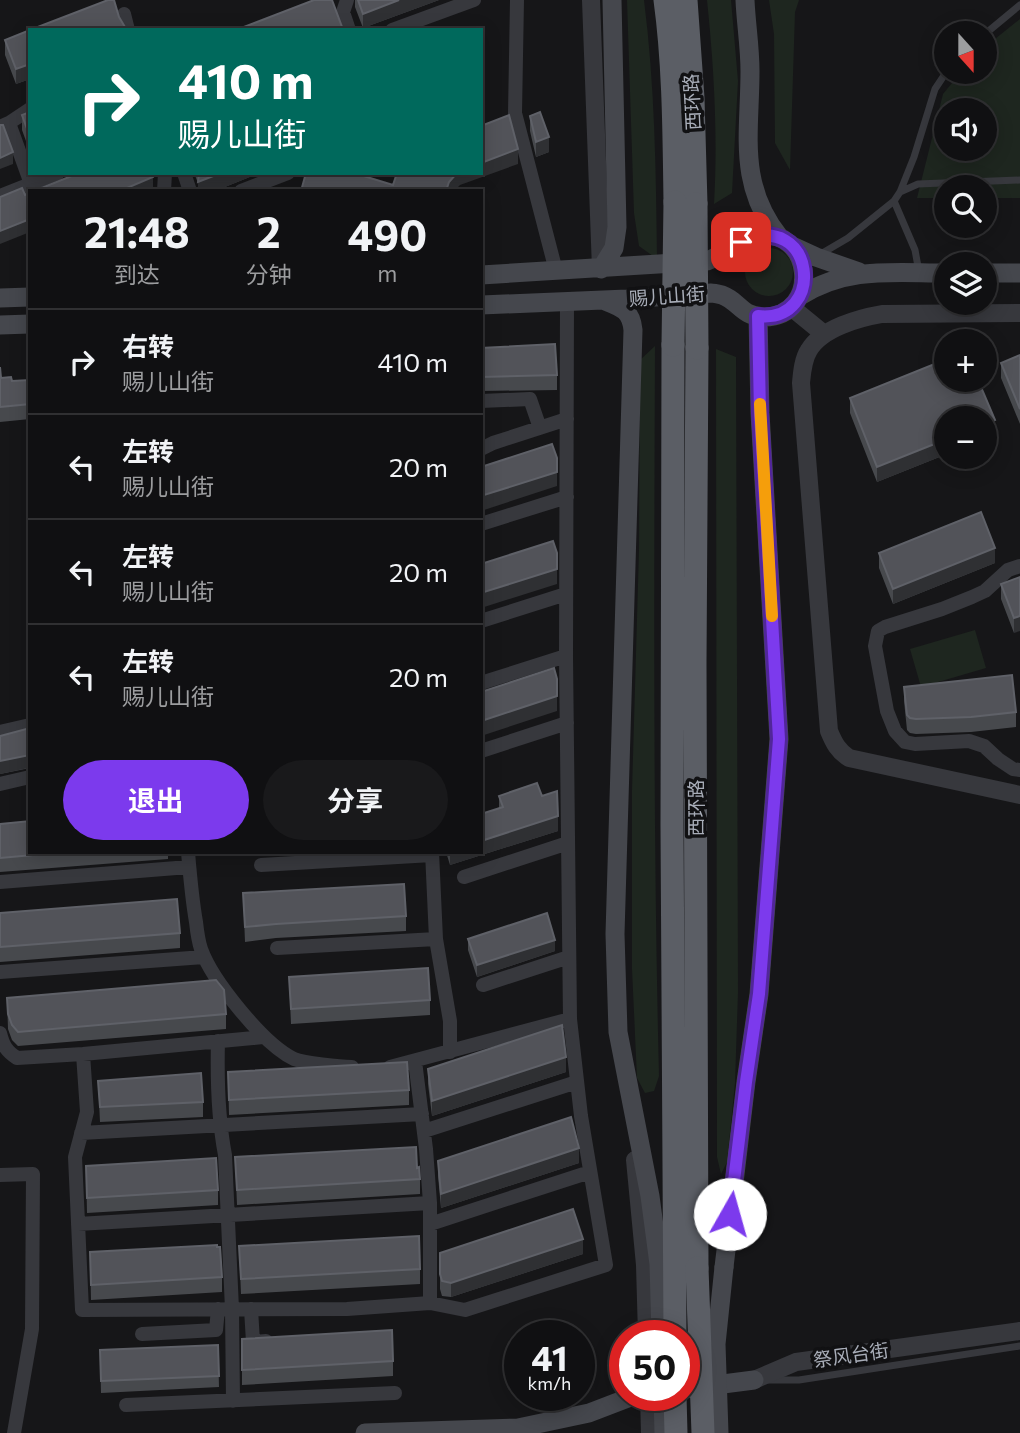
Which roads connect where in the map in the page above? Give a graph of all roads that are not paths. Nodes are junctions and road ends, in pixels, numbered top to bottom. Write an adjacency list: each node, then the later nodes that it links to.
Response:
1 (347, 0): 13 (street)
2 (474, 0): 14 (street)
3 (517, 0): 30 (street)
4 (591, 0): 29 (street)
5 (612, 0): 29 (main road)
6 (665, 0): 26 (highway, 西环路)
7 (686, 0): 26 (highway, 西环路)
8 (745, 0): 27 (main road)
9 (1020, 5): 11 (lane)
10 (124, 14): 12 (street)
11 (998, 23)
12 (128, 28)
13 (348, 28)
14 (398, 28)
15 (938, 84): 23 (lane)
16 (28, 110): 17 (street)
17 (4, 125): 21 (street)
18 (53, 175): 21 (street)
19 (283, 175): 22 (street)
20 (1020, 180): 23 (lane)
21 (31, 184): 24 (street)
22 (246, 189)
23 (900, 192): 25 (lane)
24 (0, 196)
25 (894, 201): 28 (lane); 32 (lane)
26 (686, 203): 97 (highway, 西环路, bridge); 97 (highway, 西环路, bridge)
27 (786, 242): 28 (main road); 29 (main road, 赐儿山街); 40 (main road)
28 (816, 257): 31 (main road)
29 (601, 269): 30 (main road, 赐儿山街)
30 (556, 271): 36 (main road, 赐儿山街)
31 (863, 273): 32 (main road); 40 (main road)
32 (919, 273): 33 (main road)
33 (934, 273)
34 (997, 273): 35 (main road)
35 (1020, 273)
36 (483, 275)
37 (28, 297): 38 (main road)
38 (0, 298)
39 (603, 300): 41 (main road, 赐儿山街); 44 (main road, 赐儿山街); 97 (main road)
40 (795, 301): 44 (main road); 47 (street)
41 (568, 302): 42 (main road, 赐儿山街); 49 (street)
42 (483, 305)
43 (1020, 313): 47 (street)
44 (758, 316): 124 (main road, bridge)
45 (28, 324): 46 (main road)
46 (0, 325)
47 (824, 334): 66 (street)
48 (483, 401): 50 (street)
49 (567, 419): 50 (street); 52 (street)
50 (540, 428): 51 (street)
51 (483, 448)
52 (567, 497): 53 (street); 55 (street)
53 (483, 523)
54 (1020, 566): 63 (street)
55 (566, 594): 56 (street); 57 (street)
56 (483, 620)
57 (566, 656): 58 (street); 59 (street)
58 (483, 682)
59 (567, 723): 62 (street); 67 (street)
60 (28, 725): 61 (street)
61 (0, 732)
62 (483, 750)
63 (1020, 769)
64 (28, 777): 65 (street)
65 (0, 784)
66 (1020, 795)
67 (568, 843): 71 (street); 76 (street)
68 (432, 854): 70 (street); 73 (street)
69 (189, 859): 72 (street); 75 (street)
70 (261, 865)
71 (464, 877)
72 (0, 883)
73 (436, 939): 74 (street); 83 (street)
74 (277, 948)
75 (204, 957): 77 (street); 81 (street)
76 (569, 957): 78 (street); 79 (street)
77 (0, 972)
78 (483, 985)
79 (570, 1019): 83 (street); 86 (street)
80 (0, 1033): 84 (street)
81 (263, 1037): 82 (street); 85 (street)
82 (218, 1041): 84 (street); 88 (street)
83 (450, 1052): 85 (street)
84 (83, 1054): 90 (street)
85 (415, 1061): 87 (street)
86 (577, 1082): 89 (street); 91 (street)
87 (422, 1114): 88 (street); 89 (street)
88 (220, 1125): 90 (street); 94 (street)
89 (424, 1131): 93 (street)
90 (81, 1133): 95 (street)
91 (590, 1172): 96 (street); 98 (street)
92 (0, 1175): 118 (street)
93 (430, 1203): 94 (street); 96 (street)
94 (228, 1215): 95 (street); 100 (street)
95 (78, 1224): 100 (street)
96 (430, 1224): 98 (street)
97 (669, 1265): 101 (street); 102 (main road); 103 (highway); 123 (highway, bridge)
98 (430, 1303): 99 (street)
99 (251, 1308): 100 (street); 106 (street)
100 (225, 1309): 105 (street); 111 (street)
101 (652, 1320)
102 (663, 1320)
103 (674, 1320)
104 (1020, 1331): 108 (street, 祭风台街)
105 (142, 1334)
106 (279, 1340)
107 (1020, 1346): 108 (lane)
108 (754, 1380): 109 (main road, 祭风台街)
109 (700, 1387)
110 (395, 1394): 111 (street)
111 (233, 1401): 112 (street)
112 (126, 1405)
113 (609, 1405): 117 (main road)
114 (649, 1411): 120 (street)
115 (663, 1411): 121 (main road)
116 (675, 1411): 122 (highway)
117 (414, 1432): 119 (main road)
118 (14, 1433)
119 (365, 1433)
120 (650, 1433)
121 (664, 1433)
122 (676, 1433)
123 (703, 1433)
124 (719, 1433)

